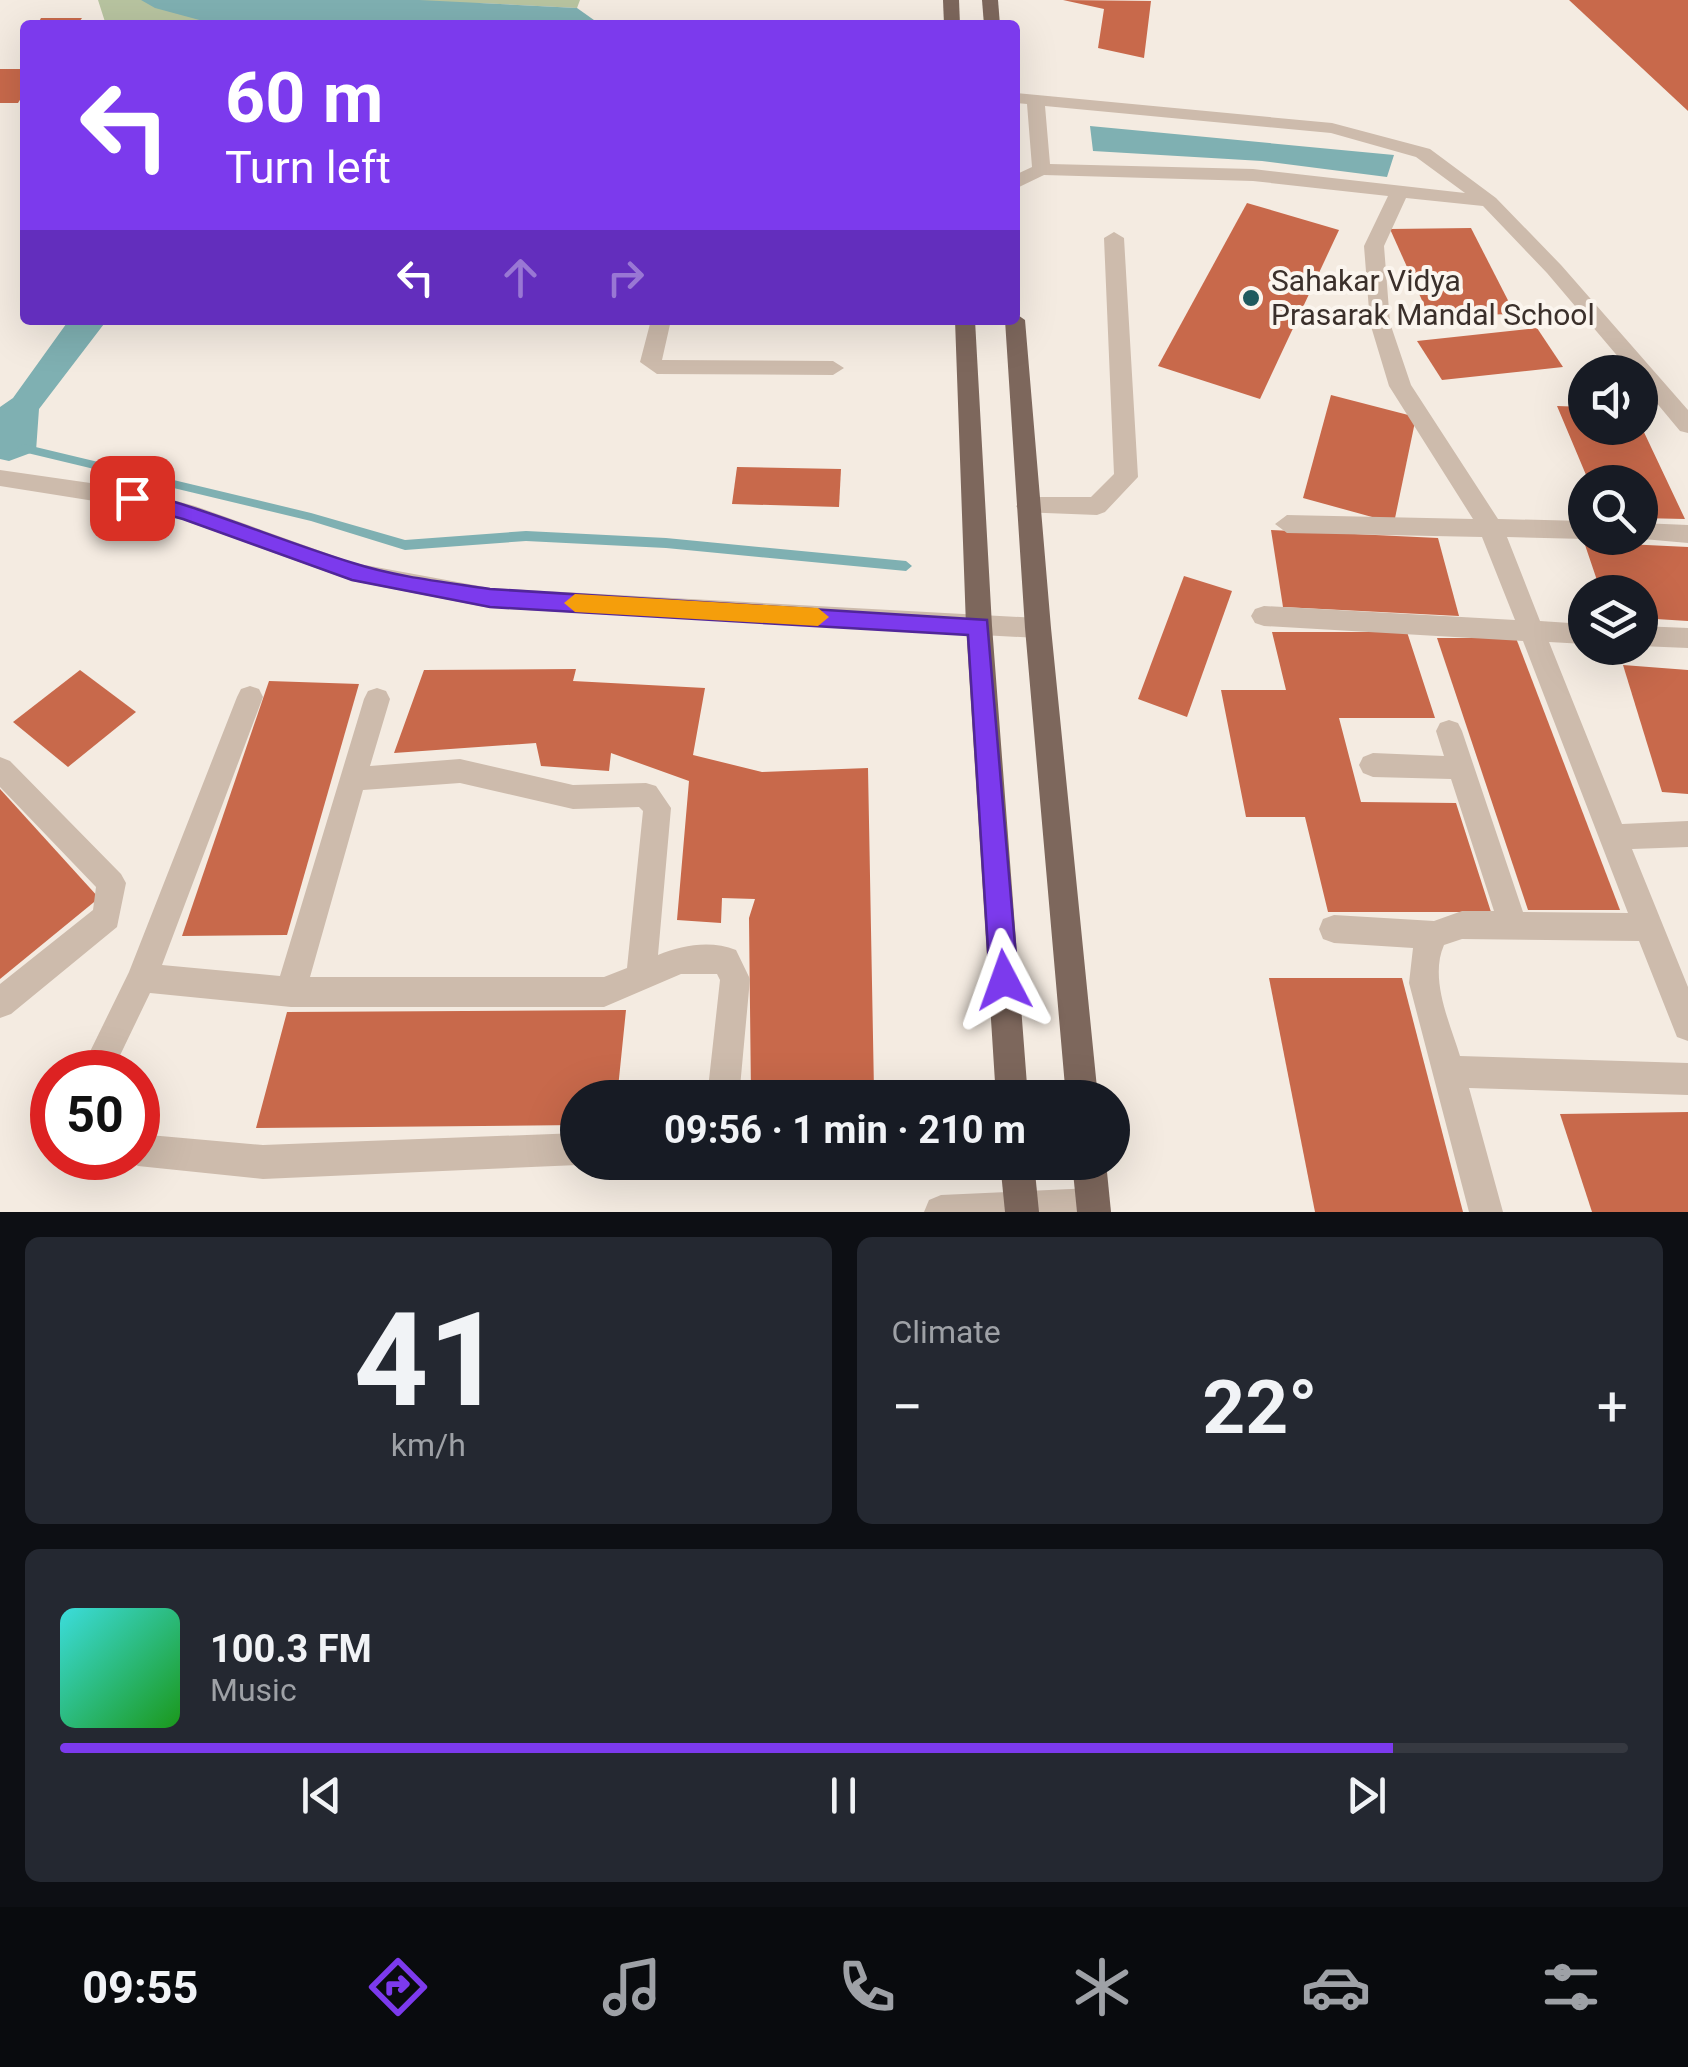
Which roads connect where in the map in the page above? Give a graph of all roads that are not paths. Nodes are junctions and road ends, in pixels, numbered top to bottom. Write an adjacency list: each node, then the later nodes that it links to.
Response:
1 (1020, 99): 2 (street)
2 (1036, 101): 3 (street); 6 (street)
3 (1041, 169): 4 (street); 5 (street)
4 (1020, 180)
5 (1401, 189): 6 (street); 16 (street)
6 (1489, 202): 12 (street)
7 (1114, 238): 14 (street)
8 (660, 325): 11 (street)
9 (965, 325): 21 (main road)
10 (1015, 325): 14 (main road)
11 (832, 368)
12 (1688, 426)
13 (0, 478): 21 (street)
14 (1028, 506): 22 (main road)
15 (1288, 524): 16 (street)
16 (1490, 526): 17 (street); 23 (street)
17 (1568, 529)
18 (1658, 533): 19 (street)
19 (1688, 534)
20 (1264, 616): 23 (street)
21 (979, 626): 22 (street); 48 (main road)
22 (1038, 628): 49 (main road)
23 (1532, 632): 24 (street); 35 (street)
24 (1568, 633)
25 (1658, 637): 26 (street)
26 (1688, 638)
27 (250, 697): 41 (street)
28 (377, 699): 33 (street)
29 (1449, 731): 31 (street)
30 (1373, 764): 31 (street)
31 (1460, 768): 36 (street)
32 (0, 769): 43 (street)
33 (352, 778): 40 (street); 42 (street)
34 (1688, 834): 35 (street)
35 (1614, 837): 37 (street)
36 (1512, 925): 37 (street); 39 (street)
37 (1649, 928): 44 (street)
38 (1334, 929): 39 (street)
39 (1434, 935): 46 (street)
40 (640, 977): 42 (street); 47 (street)
41 (142, 978): 42 (street); 45 (street)
42 (291, 992)
43 (0, 1003)
44 (1688, 1026)
45 (107, 1050)
46 (1448, 1072): 50 (street); 58 (street)
47 (725, 1080)
48 (1011, 1080)
49 (1080, 1080)
50 (1688, 1080)
51 (560, 1150): 52 (street)
52 (160, 1152)
53 (1019, 1180): 56 (main road)
54 (1091, 1180): 55 (main road)
55 (1093, 1208): 56 (street)
56 (1022, 1210): 57 (street)
57 (941, 1212)
58 (1486, 1212)

